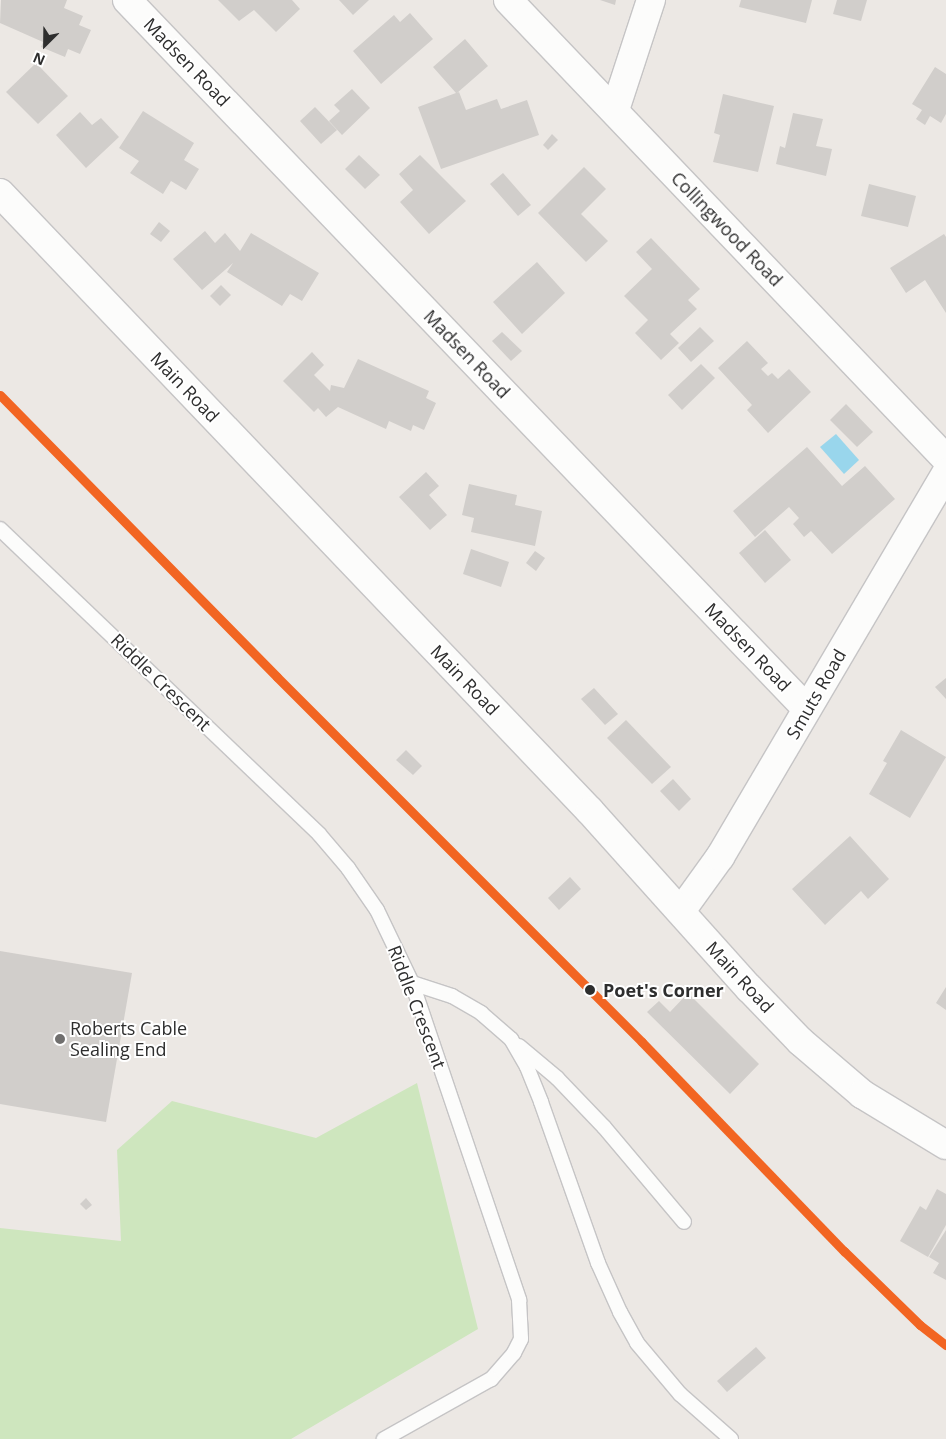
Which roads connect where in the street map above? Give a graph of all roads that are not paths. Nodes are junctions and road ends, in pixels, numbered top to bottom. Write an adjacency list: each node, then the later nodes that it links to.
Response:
1 (127, 0): 9 (street, Madsen Road)
2 (508, 0): 4 (street, Collingwood Road)
3 (651, 0): 4 (street)
4 (614, 110): 6 (street, Collingwood Road)
5 (0, 193): 10 (street, Main Road)
6 (946, 459)
7 (946, 473): 9 (street, Smuts Road)
8 (0, 529): 11 (lane, Riddle Crescent)
9 (807, 709): 10 (street, Smuts Road)
10 (681, 911): 13 (street, Main Road)
11 (412, 983): 12 (lane); 15 (lane, Riddle Crescent)
12 (511, 1039): 14 (lane); 16 (lane)
13 (946, 1145)
14 (684, 1222)
15 (384, 1439)
16 (731, 1439)

